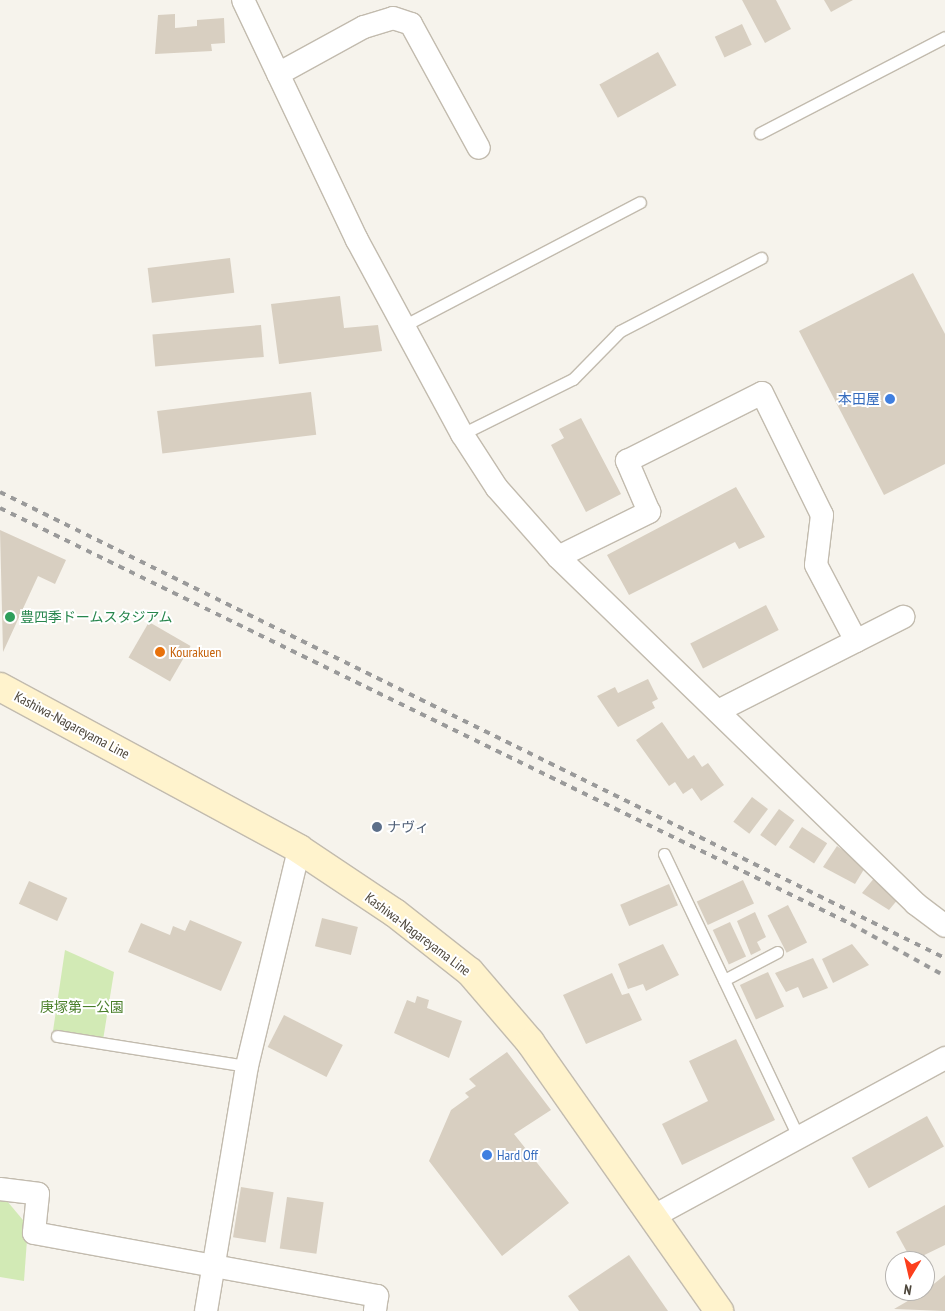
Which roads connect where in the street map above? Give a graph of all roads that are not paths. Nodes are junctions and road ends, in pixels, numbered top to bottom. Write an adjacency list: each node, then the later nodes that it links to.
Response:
1 (243, 0): 3 (street)
2 (945, 39): 4 (lane)
3 (278, 74): 5 (street); 8 (street)
4 (760, 133)
5 (479, 148)
6 (640, 202): 8 (lane)
7 (761, 258): 9 (lane)
8 (405, 325): 9 (street)
9 (462, 434): 10 (street)
10 (558, 557): 12 (street); 14 (street)
11 (903, 617): 12 (street)
12 (856, 641): 14 (street)
13 (0, 687): 15 (main road, Kashiwa-Nagareyama Line)
14 (718, 711): 17 (street)
15 (299, 849): 22 (street); 25 (main road, Kashiwa-Nagareyama Line)
16 (664, 854): 19 (lane)
17 (945, 926)
18 (777, 952): 19 (lane)
19 (724, 980): 23 (lane)
20 (57, 1036): 22 (lane)
21 (945, 1058): 23 (street)
22 (247, 1066): 26 (street)
23 (799, 1138): 25 (street)
24 (0, 1189): 26 (street)
25 (654, 1216): 29 (main road, Kashiwa-Nagareyama Line)
26 (213, 1263): 27 (street); 28 (street)
27 (206, 1311)
28 (375, 1311)
29 (720, 1311)

